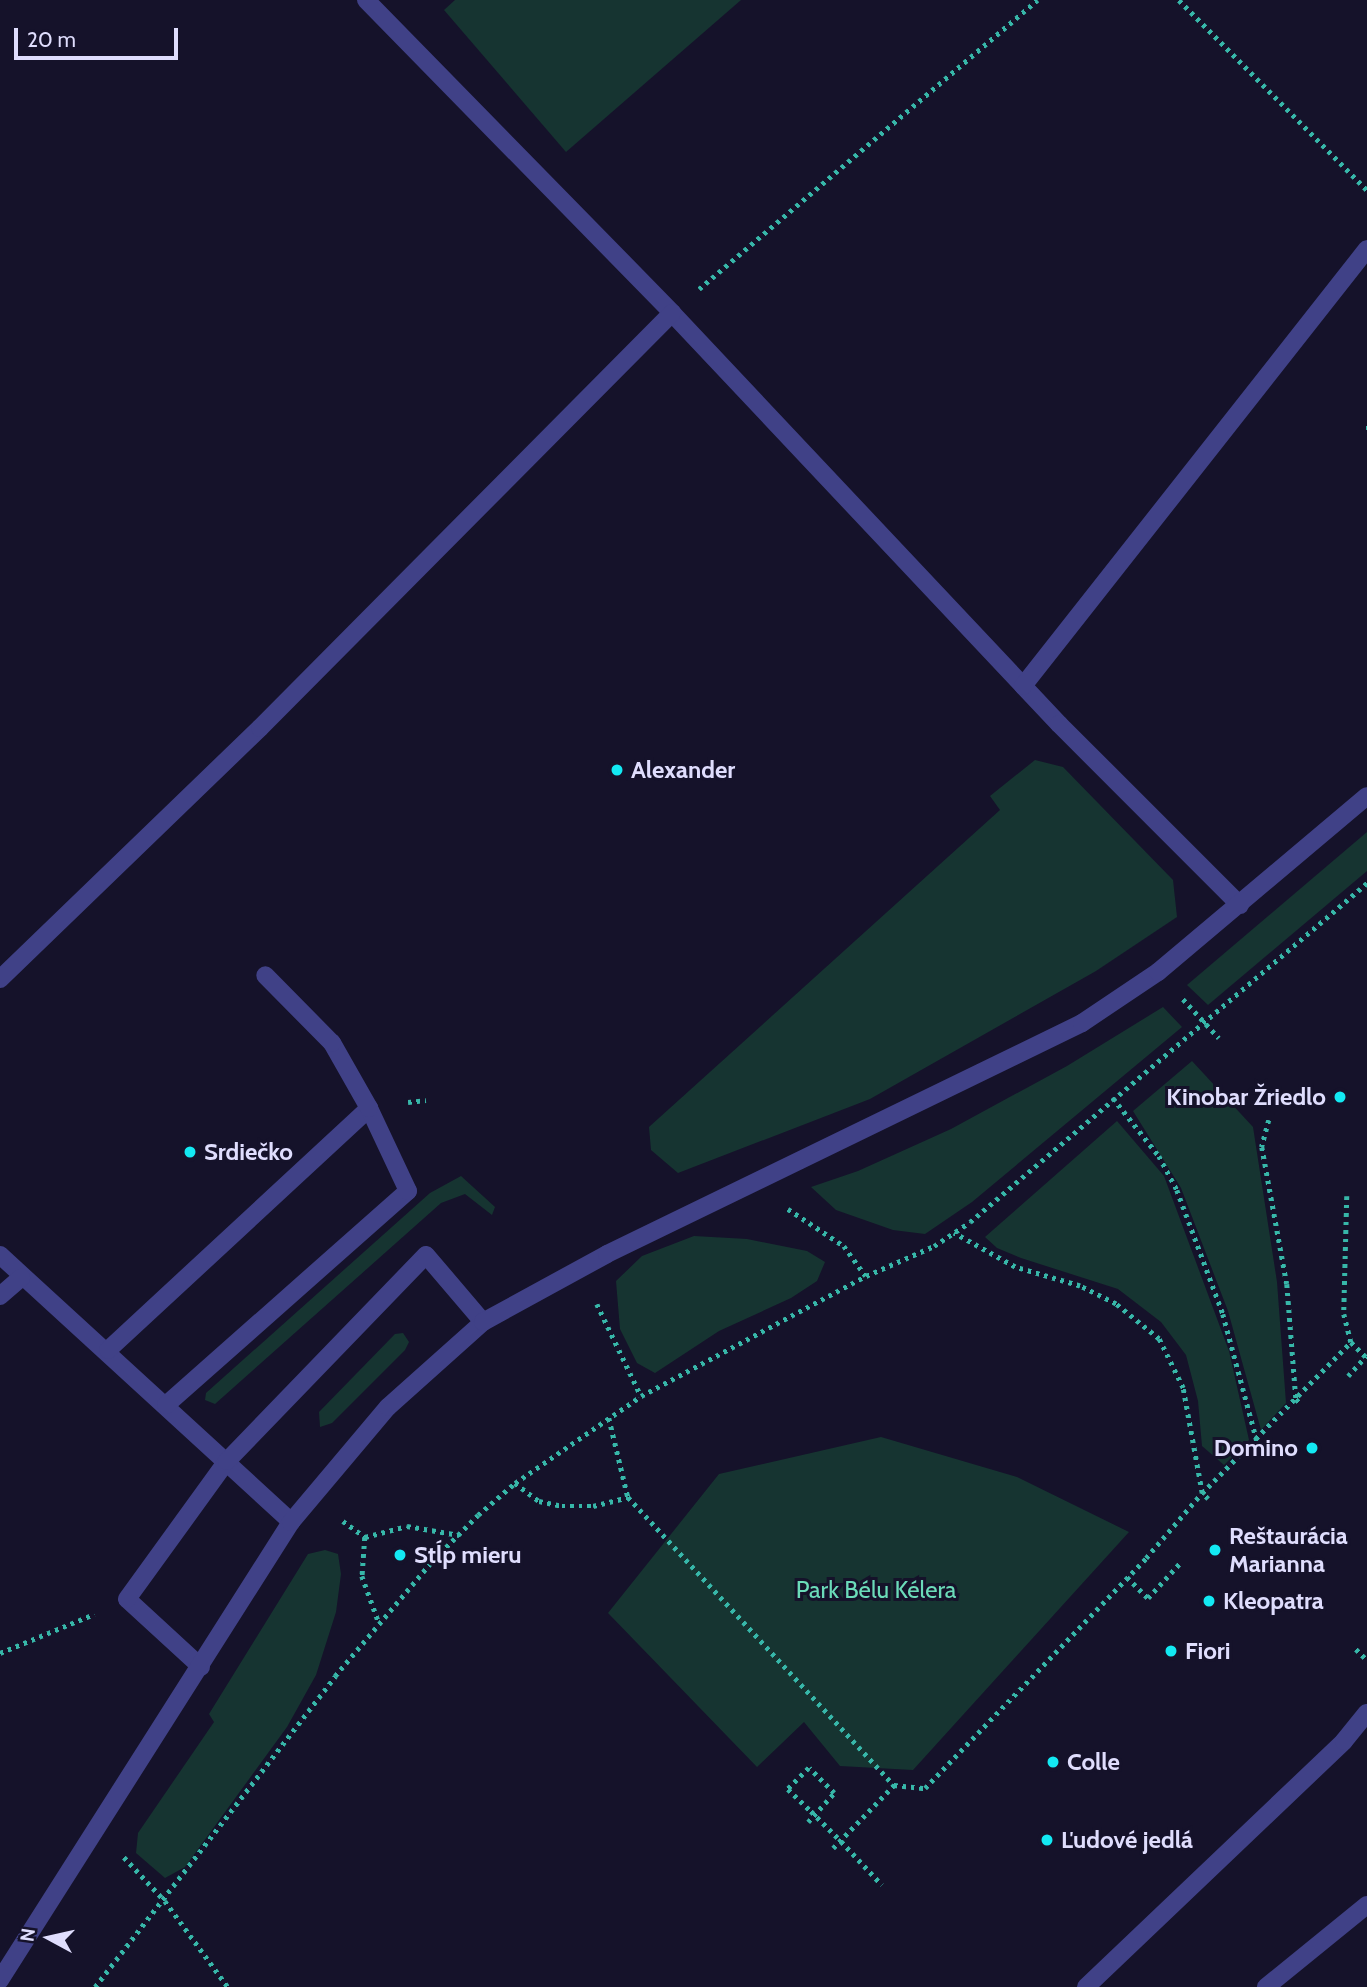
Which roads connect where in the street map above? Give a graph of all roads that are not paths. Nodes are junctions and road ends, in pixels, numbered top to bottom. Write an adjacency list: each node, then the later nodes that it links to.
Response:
1 (366, 0): 3 (street)
2 (1367, 249): 4 (street)
3 (672, 313): 4 (street); 8 (street)
4 (1023, 686): 6 (street)
5 (1367, 796): 6 (street)
6 (1240, 905): 13 (street)
7 (265, 975): 9 (street)
8 (0, 979)
9 (369, 1108): 14 (street); 15 (street)
10 (0, 1255): 11 (street)
11 (20, 1278): 12 (street); 14 (street)
12 (0, 1296)
13 (483, 1322): 16 (street); 17 (street)
14 (108, 1350): 15 (street)
15 (166, 1405): 16 (street)
16 (227, 1461): 17 (street); 18 (street)
17 (291, 1522): 18 (street)
18 (201, 1667): 21 (street)
19 (1367, 1713): 22 (street)
20 (1367, 1905): 23 (street)
21 (0, 1980)
22 (1086, 1987)
23 (1266, 1987)

